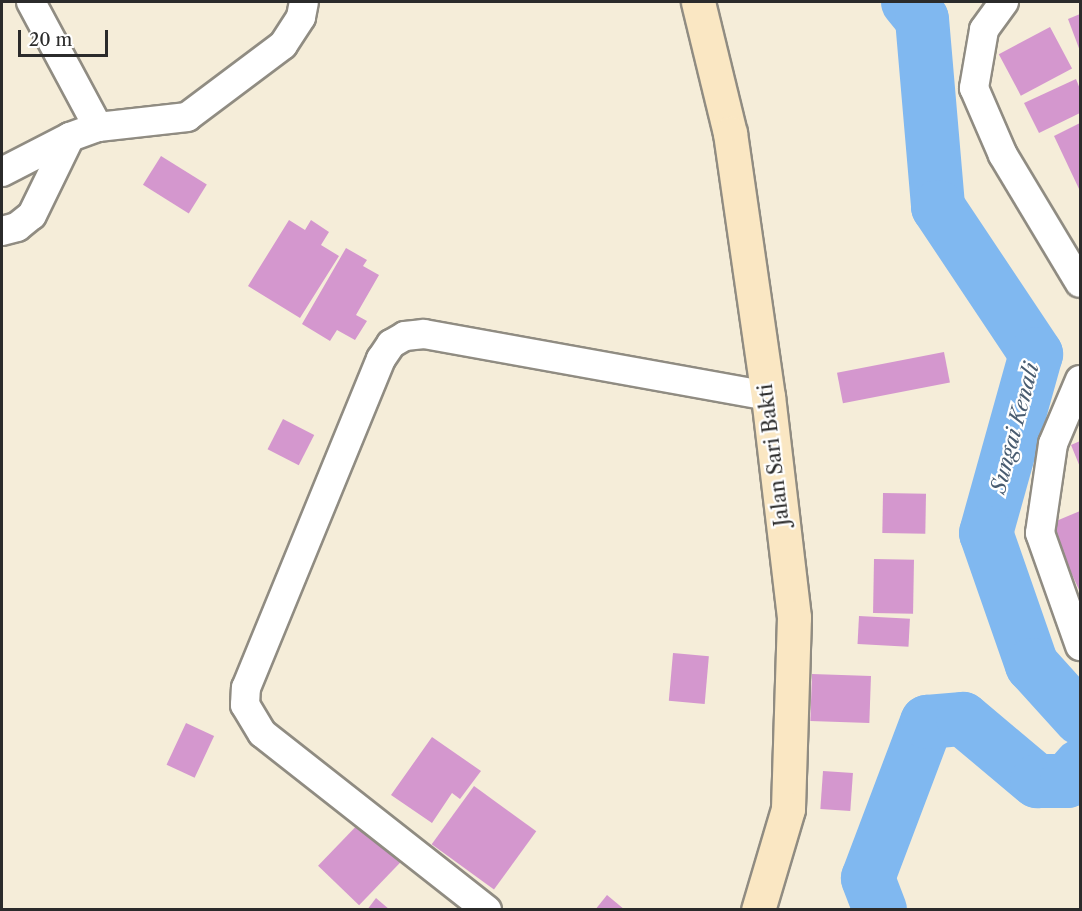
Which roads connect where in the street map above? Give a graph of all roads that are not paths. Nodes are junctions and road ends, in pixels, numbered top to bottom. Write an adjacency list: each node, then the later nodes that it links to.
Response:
1 (31, 2): 5 (street)
2 (304, 2): 5 (street)
3 (698, 2): 11 (main road, Jalan Sari Bakti)
4 (1004, 2): 9 (street)
5 (98, 127): 6 (street)
6 (70, 137): 7 (street); 8 (street)
7 (2, 172)
8 (2, 231)
9 (1080, 283)
10 (1080, 380): 12 (street)
11 (768, 396): 13 (street); 14 (main road, Jalan Sari Bakti)
12 (1080, 646)
13 (487, 909)
14 (758, 909)

